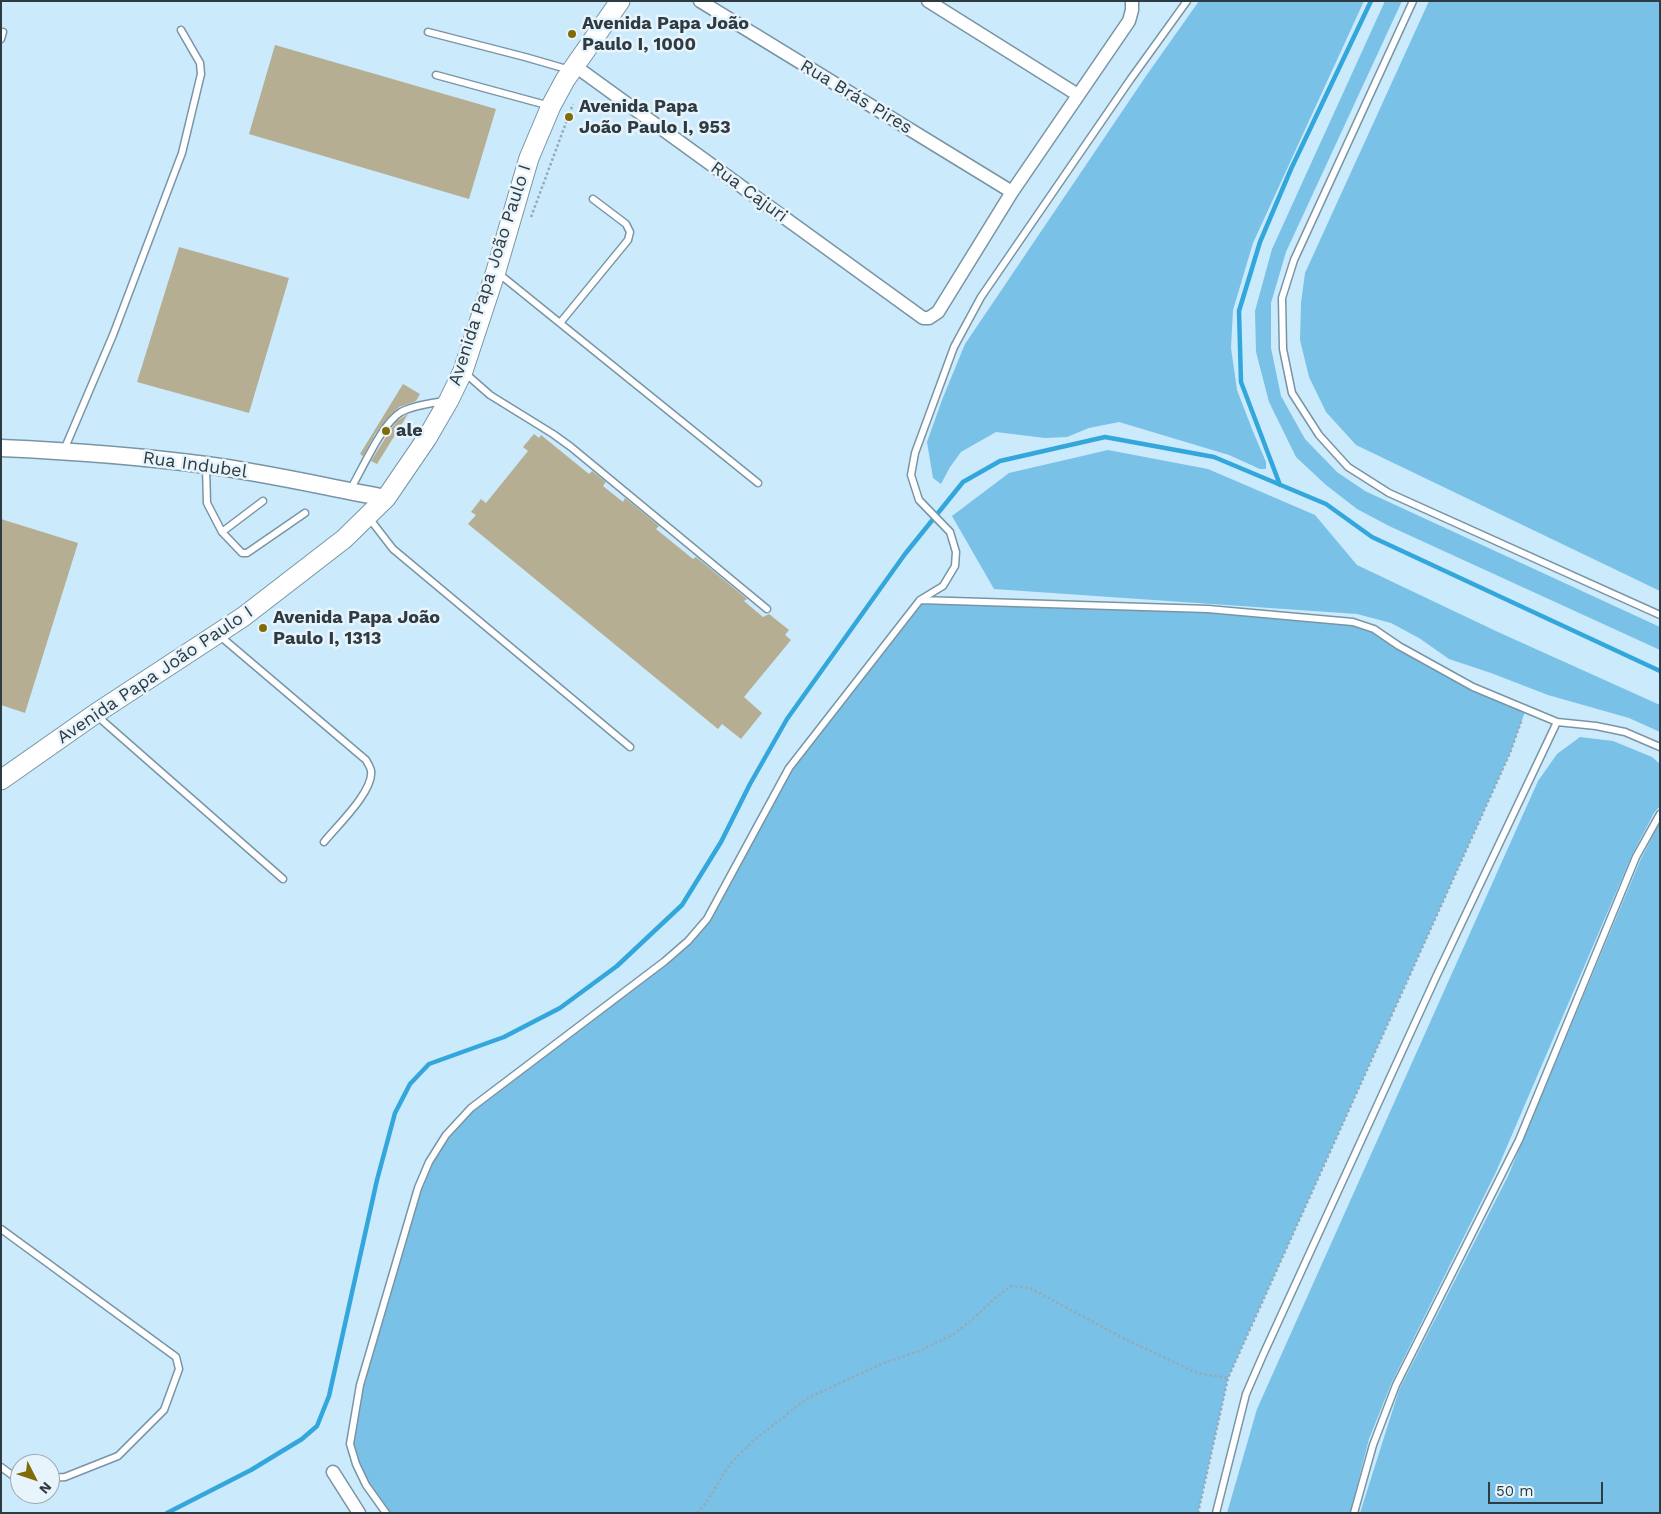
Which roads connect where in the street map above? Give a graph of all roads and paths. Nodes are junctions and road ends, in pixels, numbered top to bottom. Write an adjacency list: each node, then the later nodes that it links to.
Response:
1 (620, 1): 9 (main road, Avenida Papa João Paulo I)
2 (700, 1): 13 (street, Rua Brás Pires)
3 (928, 1): 11 (street)
4 (1132, 1): 11 (street)
5 (1186, 1): 29 (lane)
6 (1413, 1): 31 (lane)
7 (181, 30): 20 (lane)
8 (428, 32): 9 (lane)
9 (573, 68): 12 (main road, Avenida Papa João Paulo I); 13 (street, Rua Cajuri)
10 (436, 75): 12 (lane)
11 (1078, 95): 13 (street)
12 (551, 106): 15 (main road, Avenida Papa João Paulo I)
13 (1012, 192)
14 (593, 200): 16 (lane)
15 (496, 271): 16 (lane); 17 (main road, Avenida Papa João Paulo I)
16 (560, 323): 22 (lane)
17 (463, 371): 18 (main road, Avenida Papa João Paulo I); 30 (lane)
18 (449, 400): 23 (lane); 24 (main road, Avenida Papa João Paulo I)
19 (1, 448): 20 (street, Rua Indubel)
20 (64, 451): 21 (street, Rua Indubel)
21 (206, 465): 23 (street, Rua Indubel); 28 (lane)
22 (758, 483)
23 (350, 491): 24 (street, Rua Indubel)
24 (386, 498): 27 (main road, Avenida Papa João Paulo I)
25 (263, 501): 28 (lane)
26 (305, 513): 28 (lane)
27 (368, 517): 32 (main road, Avenida Papa João Paulo I); 37 (lane)
28 (222, 532)
29 (920, 600): 33 (lane); 47 (lane)
30 (767, 608)
31 (1660, 614)
32 (218, 634): 34 (main road, Avenida Papa João Paulo I); 40 (lane)
33 (1526, 709): 35 (lane); 43 (path)
34 (95, 714): 38 (main road, Avenida Papa João Paulo I); 41 (lane)
35 (1557, 722): 36 (lane); 50 (lane)
36 (1660, 746)
37 (630, 747)
38 (1, 780)
39 (1660, 814): 51 (lane)
40 (324, 842)
41 (283, 879)
42 (1, 1229): 45 (lane)
43 (1228, 1378): 48 (path); 49 (path)
44 (333, 1472): 46 (street)
45 (60, 1477)
46 (359, 1513)
47 (386, 1513)
48 (697, 1513)
49 (1198, 1513)
50 (1216, 1513)
51 (1354, 1513)

